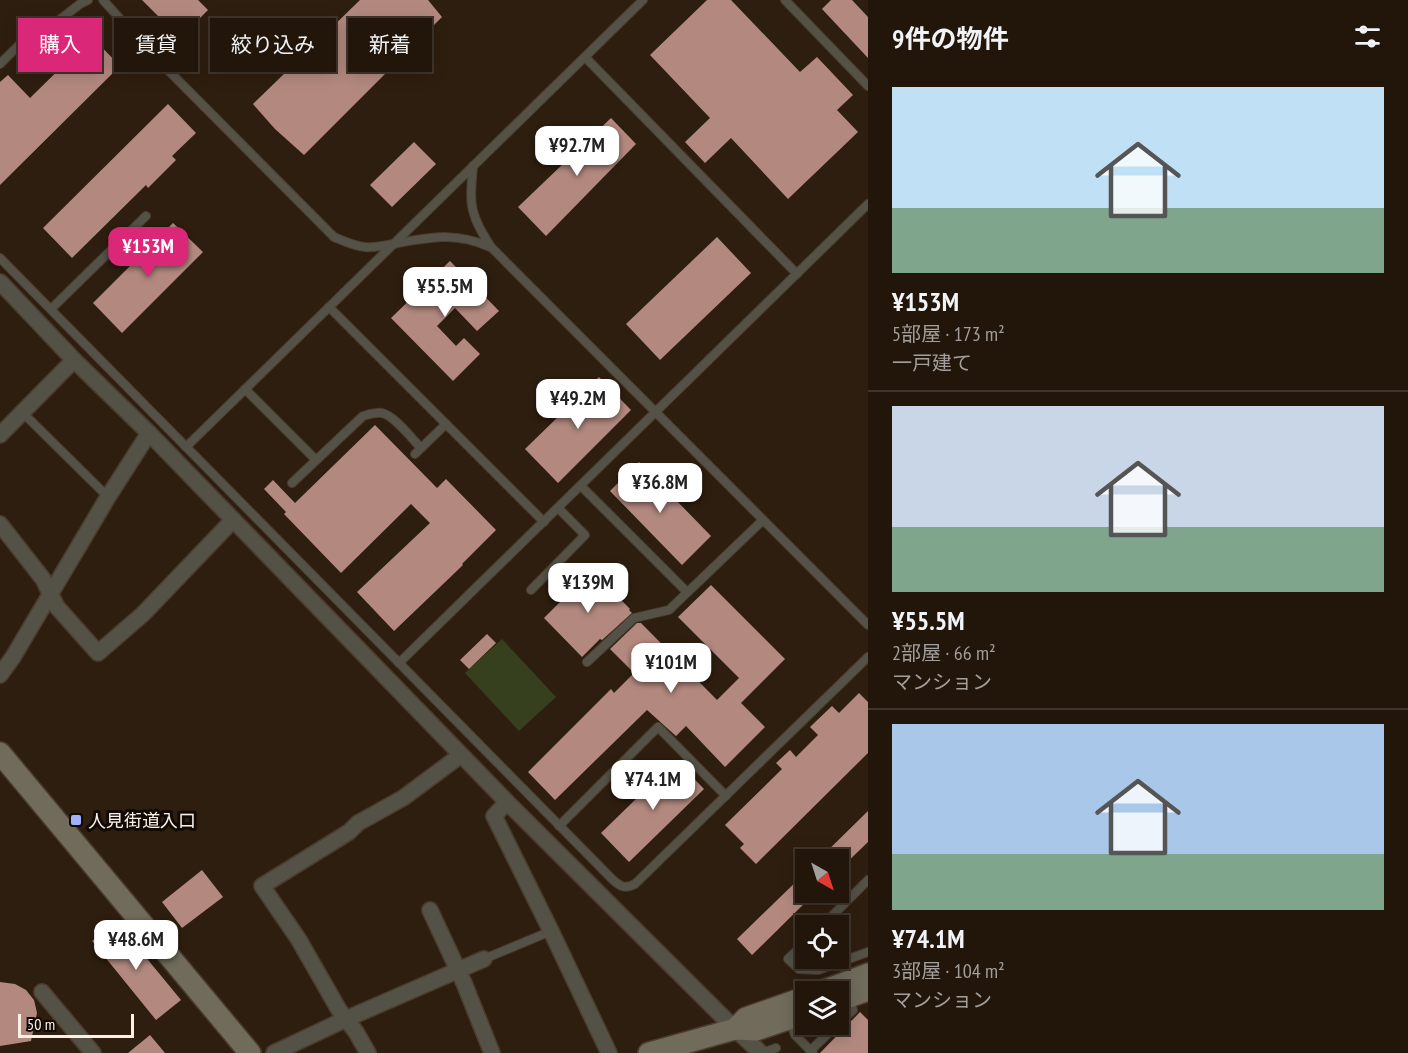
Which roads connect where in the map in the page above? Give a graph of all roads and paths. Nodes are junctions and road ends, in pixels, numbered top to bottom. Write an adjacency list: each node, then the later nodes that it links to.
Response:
1 (88, 0): 6 (lane)
2 (104, 0): 11 (lane)
3 (643, 0): 5 (lane)
4 (785, 0): 7 (lane)
5 (585, 57): 8 (lane); 14 (lane)
6 (0, 64)
7 (868, 86)
8 (473, 166): 11 (lane); 12 (lane)
9 (868, 204): 14 (lane)
10 (146, 216): 17 (lane)
11 (394, 244): 12 (lane); 16 (lane)
12 (491, 247): 21 (lane)
13 (0, 258): 17 (lane)
14 (797, 274): 21 (lane)
15 (0, 282): 18 (street)
16 (329, 307): 19 (lane); 22 (lane)
17 (51, 309): 25 (lane)
18 (75, 360): 20 (street); 23 (street)
19 (245, 388): 25 (lane); 26 (lane)
20 (22, 412): 24 (street); 29 (lane)
21 (656, 412): 28 (lane); 32 (lane)
22 (446, 424): 26 (lane); 33 (lane)
23 (149, 433): 29 (street); 31 (street)
24 (0, 435)
25 (186, 447): 41 (lane)
26 (316, 460): 27 (lane)
27 (292, 483)
28 (581, 486): 30 (lane); 36 (lane)
29 (108, 497): 37 (street)
30 (558, 508): 33 (lane); 35 (lane)
31 (233, 520): 37 (street); 44 (street)
32 (763, 520): 36 (lane); 38 (lane)
33 (544, 522): 41 (lane)
34 (0, 524): 37 (street)
35 (531, 590)
36 (687, 592): 40 (lane)
37 (50, 594): 42 (street)
38 (868, 625)
39 (868, 657): 45 (lane)
40 (587, 662)
41 (399, 663): 47 (lane)
42 (0, 675)
43 (0, 753): 72 (main road)
44 (461, 755): 46 (street); 66 (street)
45 (726, 796): 47 (lane); 47 (lane)
46 (507, 802): 51 (street); 67 (street)
47 (559, 826)
48 (868, 880): 50 (lane)
49 (430, 910): 59 (street)
50 (833, 915)
51 (551, 931): 54 (lane); 76 (street)
52 (795, 952): 56 (lane)
53 (868, 952): 55 (lane)
54 (484, 959): 59 (street)
55 (849, 959)
56 (795, 965)
57 (799, 969): 58 (lane)
58 (822, 969)
59 (459, 970): 66 (street); 75 (street)
60 (868, 974): 61 (main road)
61 (849, 981)
62 (42, 992): 71 (street)
63 (852, 996): 65 (lane)
64 (793, 1012): 67 (main road); 70 (lane)
65 (849, 1014)
66 (346, 1018): 73 (street); 74 (street)
67 (735, 1029): 77 (main road); 78 (street)
68 (827, 1035): 70 (lane)
69 (776, 1048): 78 (lane)
70 (811, 1052)
71 (93, 1053)
72 (250, 1053)
73 (274, 1053)
74 (368, 1053)
75 (492, 1053)
76 (609, 1053)
77 (649, 1053)
78 (761, 1053)

